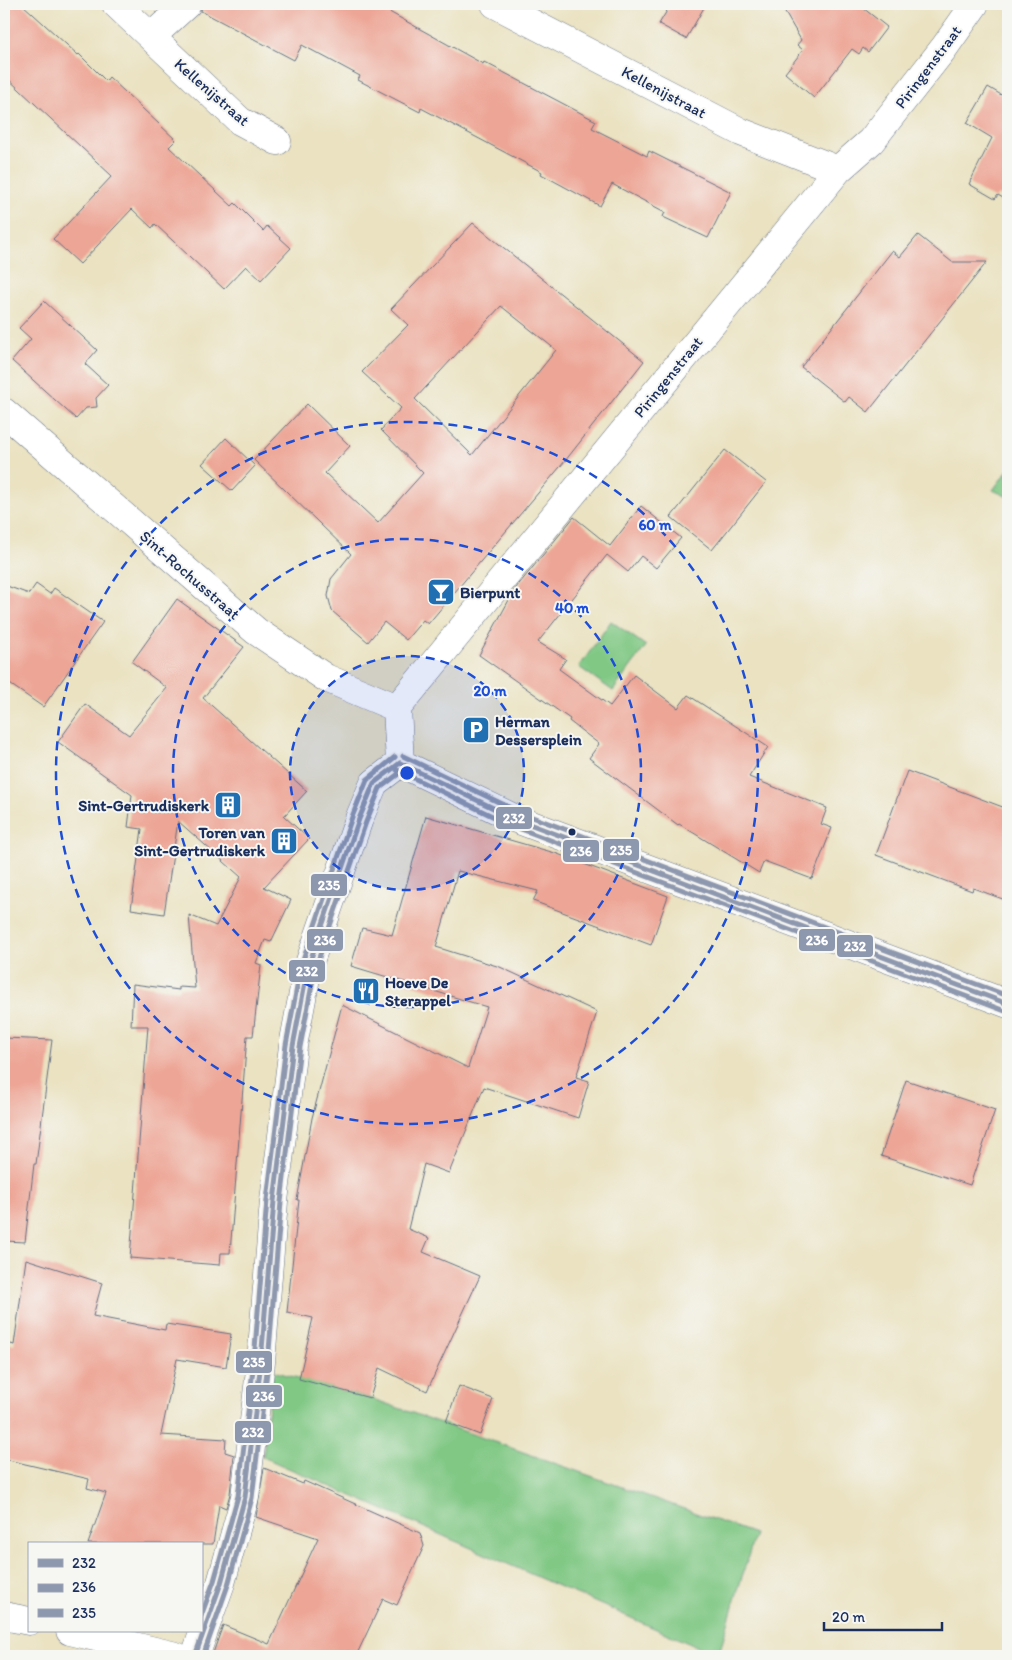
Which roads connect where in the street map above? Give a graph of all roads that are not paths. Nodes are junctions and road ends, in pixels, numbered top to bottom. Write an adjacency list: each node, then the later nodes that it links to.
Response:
1 (116, 4): 5 (street, Kellenijstraat)
2 (187, 4): 5 (street)
3 (495, 4): 7 (street, Kellenijstraat)
4 (975, 4): 7 (street, Piringenstraat)
5 (151, 37): 6 (street, Kellenijstraat)
6 (277, 141)
7 (838, 170): 9 (street, Piringenstraat)
8 (4, 412): 9 (street, Sint-Rochusstraat)
9 (396, 708): 10 (street)
10 (400, 763): 11 (street); 16 (street)
11 (1008, 1004)
12 (4, 1616): 13 (street)
13 (28, 1621)
14 (74, 1632): 15 (street)
15 (176, 1656)
16 (195, 1656)

